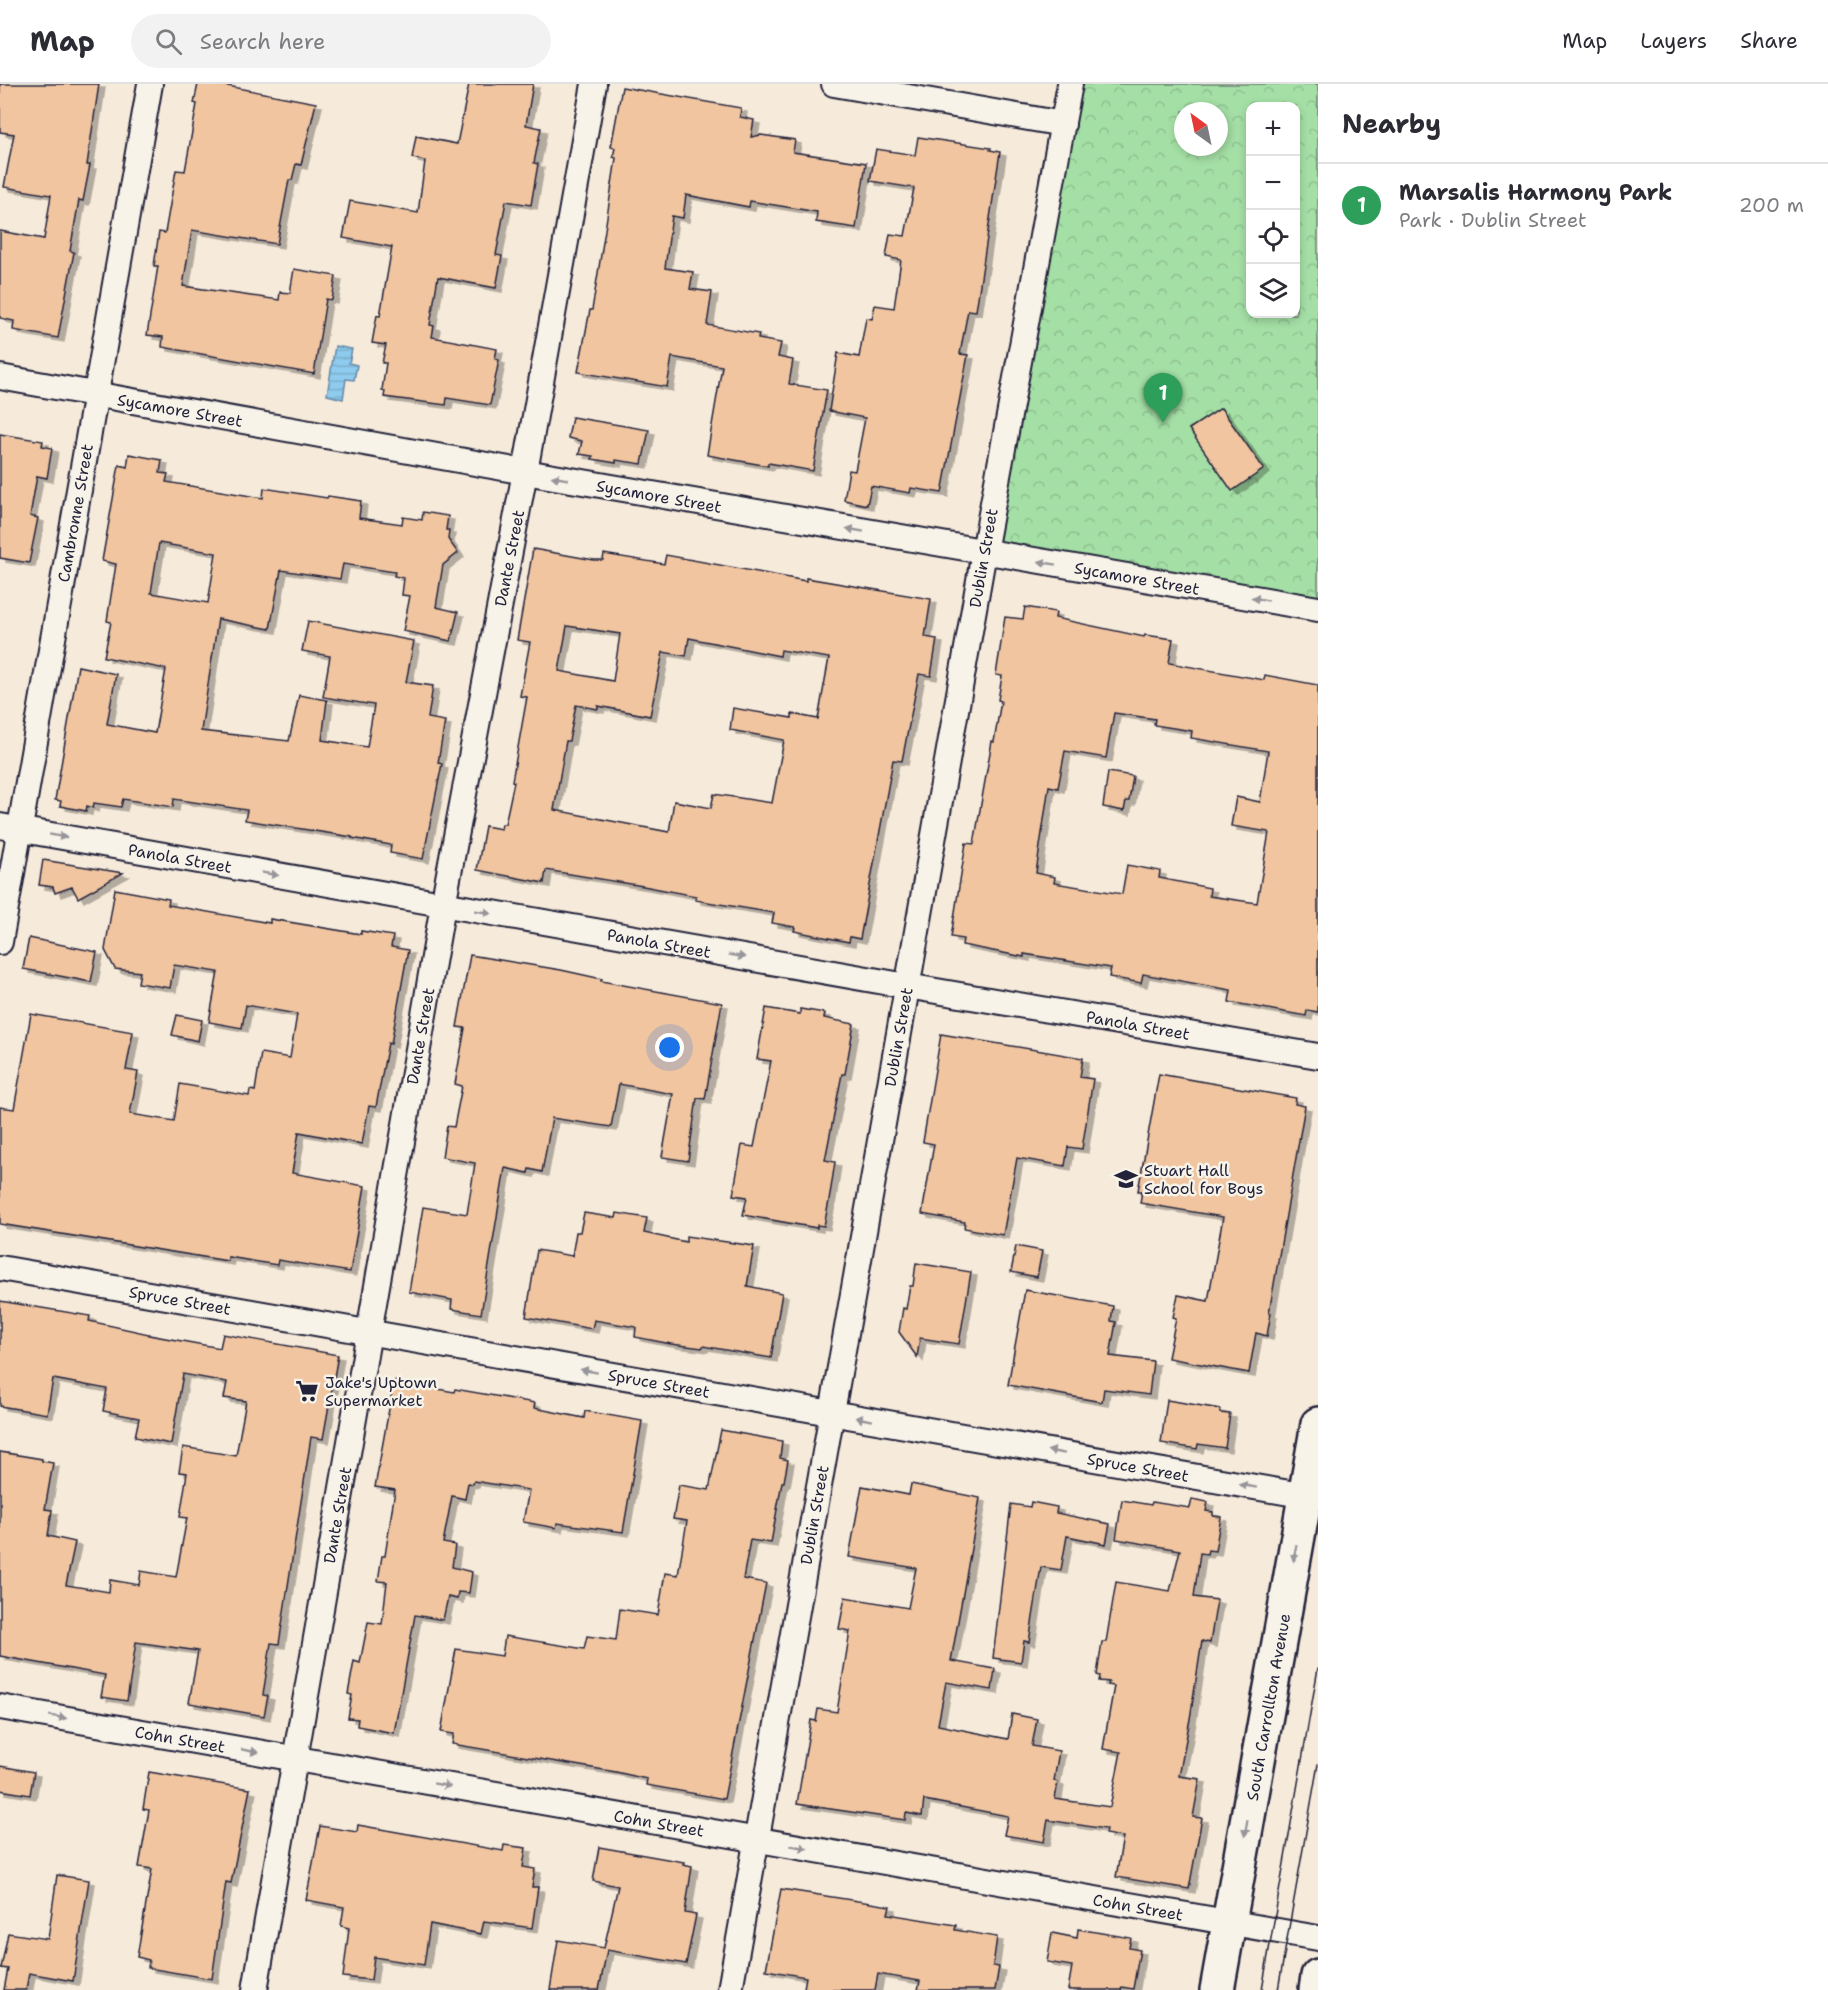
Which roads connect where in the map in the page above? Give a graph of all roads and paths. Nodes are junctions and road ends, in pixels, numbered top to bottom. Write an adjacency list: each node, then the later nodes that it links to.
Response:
1 (150, 84): 7 (street, Cambronne Street)
2 (594, 84): 8 (street, Dante Street)
3 (834, 84): 5 (street)
4 (1070, 84): 5 (street, Dublin Street)
5 (1063, 124): 9 (street, Dublin Street)
6 (0, 377): 7 (street, Sycamore Street)
7 (96, 395): 8 (street, Sycamore Street); 11 (street, Cambronne Street)
8 (525, 472): 9 (street, Sycamore Street, one-way to 8); 12 (street, Dante Street)
9 (984, 552): 10 (street, Sycamore Street, one-way to 9); 14 (street, Dublin Street)
10 (1318, 609)
11 (10, 828): 12 (street, Panola Street, one-way to 12); 13 (street, Cambronne Street)
12 (443, 905): 14 (street, Panola Street, one-way to 14); 17 (street, Dante Street)
13 (0, 942)
14 (908, 986): 15 (street, Panola Street); 18 (street, Dublin Street)
15 (1318, 1056)
16 (0, 1268): 17 (street, Spruce Street)
17 (369, 1333): 18 (street, Spruce Street, one-way to 17); 22 (street, Dante Street)
18 (832, 1413): 20 (street, Spruce Street, one-way to 18); 23 (street, Dublin Street)
19 (1318, 1424): 20 (main road, South Carrollton Avenue)
20 (1312, 1497): 24 (main road, South Carrollton Avenue, one-way to 24)
21 (0, 1707): 22 (street, Cohn Street, one-way to 22)
22 (295, 1759): 23 (street, Cohn Street, one-way to 23); 27 (street, Dante Street)
23 (757, 1840): 24 (street, Cohn Street, one-way to 24); 28 (street, Dublin Street)
24 (1229, 1923): 25 (street, Cohn Street); 29 (main road, South Carrollton Avenue)
25 (1318, 1938)
26 (1318, 1976): 30 (main road)
27 (255, 1990)
28 (730, 1990)
29 (1217, 1990)
30 (1316, 1990)

